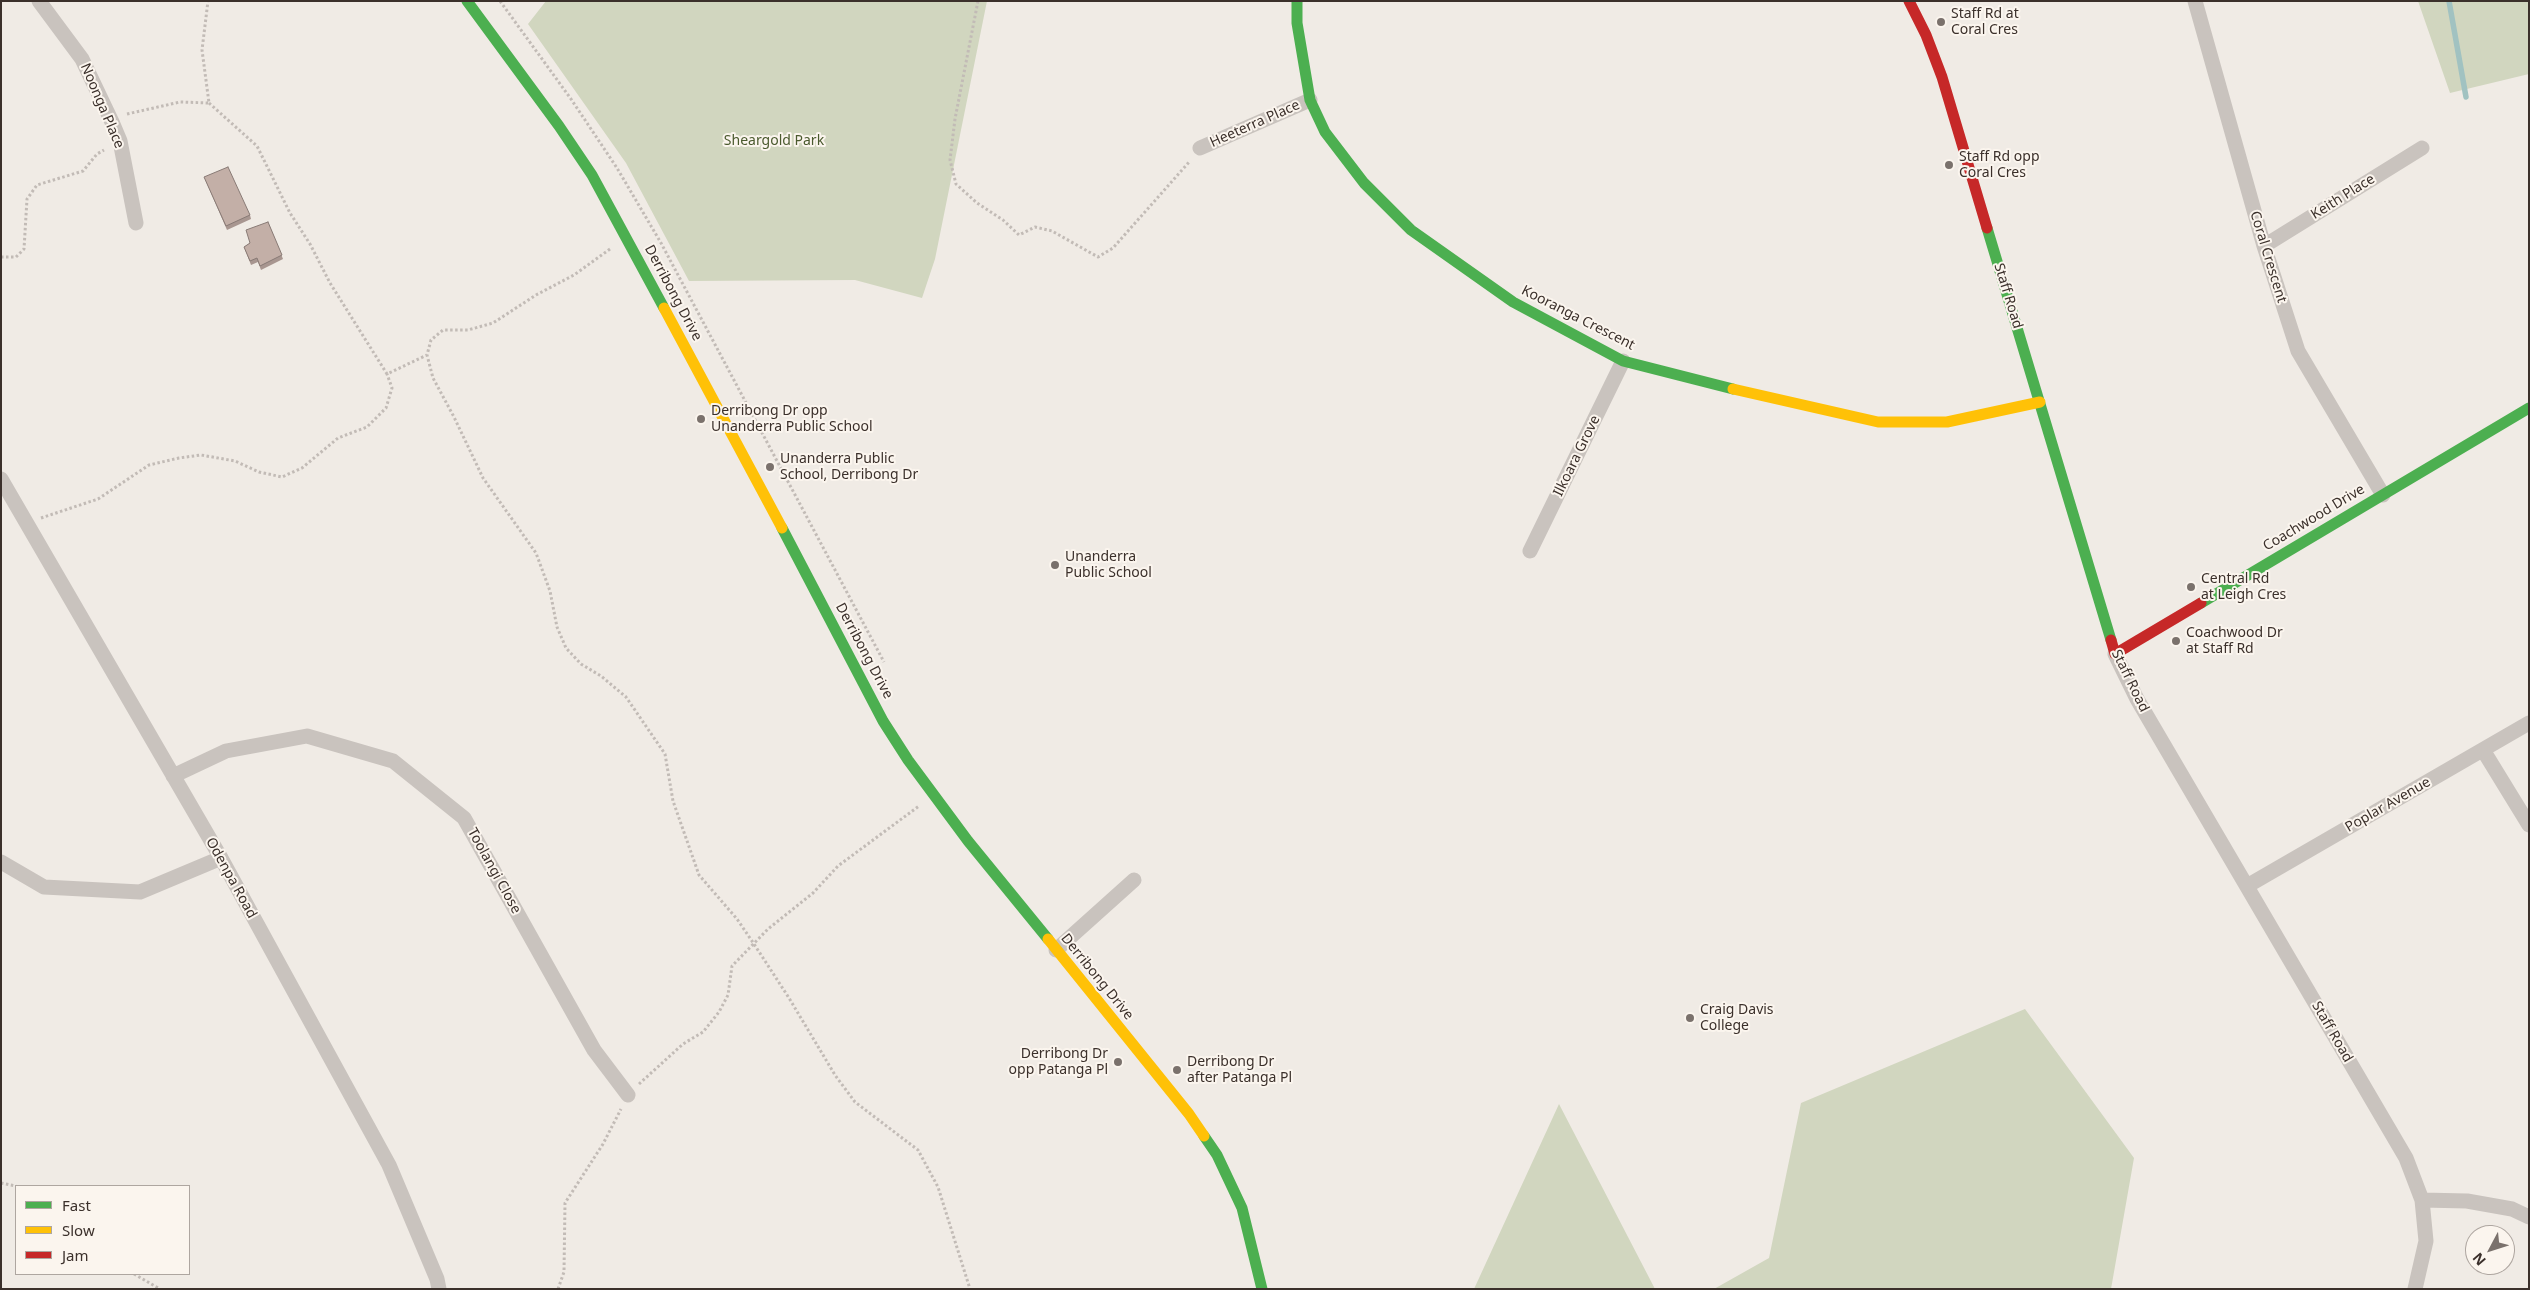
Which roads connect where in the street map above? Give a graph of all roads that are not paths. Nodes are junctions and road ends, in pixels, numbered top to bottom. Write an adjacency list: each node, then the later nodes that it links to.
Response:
1 (39, 1): 9 (street, Noonga Place)
2 (467, 1): 26 (street, Derribong Drive)
3 (1297, 1): 6 (street, Kooranga Crescent)
4 (1909, 1): 12 (street, Staff Road)
5 (2195, 1): 10 (street, Coral Crescent)
6 (1310, 100): 7 (street, Heeterra Place); 11 (street, Kooranga Crescent)
7 (1200, 148)
8 (2422, 148): 10 (street, Keith Place)
9 (136, 223)
10 (2264, 246): 15 (street, Coral Crescent)
11 (1623, 361): 12 (street, Kooranga Crescent); 16 (street, Ilkoara Grove)
12 (2040, 402): 17 (street, Staff Road)
13 (2529, 408): 15 (street, Coachwood Drive)
14 (1, 479): 20 (street, Odenpa Road)
15 (2382, 495): 17 (street, Coachwood Drive)
16 (1530, 551)
17 (2114, 654): 25 (street, Staff Road)
18 (2529, 723): 19 (street, Poplar Avenue)
19 (2483, 750): 21 (street); 25 (street, Poplar Avenue)
20 (173, 776): 22 (street, Odenpa Road); 27 (street, Toolangi Close)
21 (2529, 825)
22 (221, 858): 23 (street); 30 (street, Odenpa Road)
23 (1, 862)
24 (1134, 880): 26 (street)
25 (2246, 886): 28 (street, Staff Road)
26 (1056, 950): 31 (street, Derribong Drive)
27 (628, 1095)
28 (2422, 1200): 29 (street); 32 (street, Staff Road)
29 (2529, 1217)
30 (439, 1289)
31 (1262, 1289)
32 (2415, 1289)

